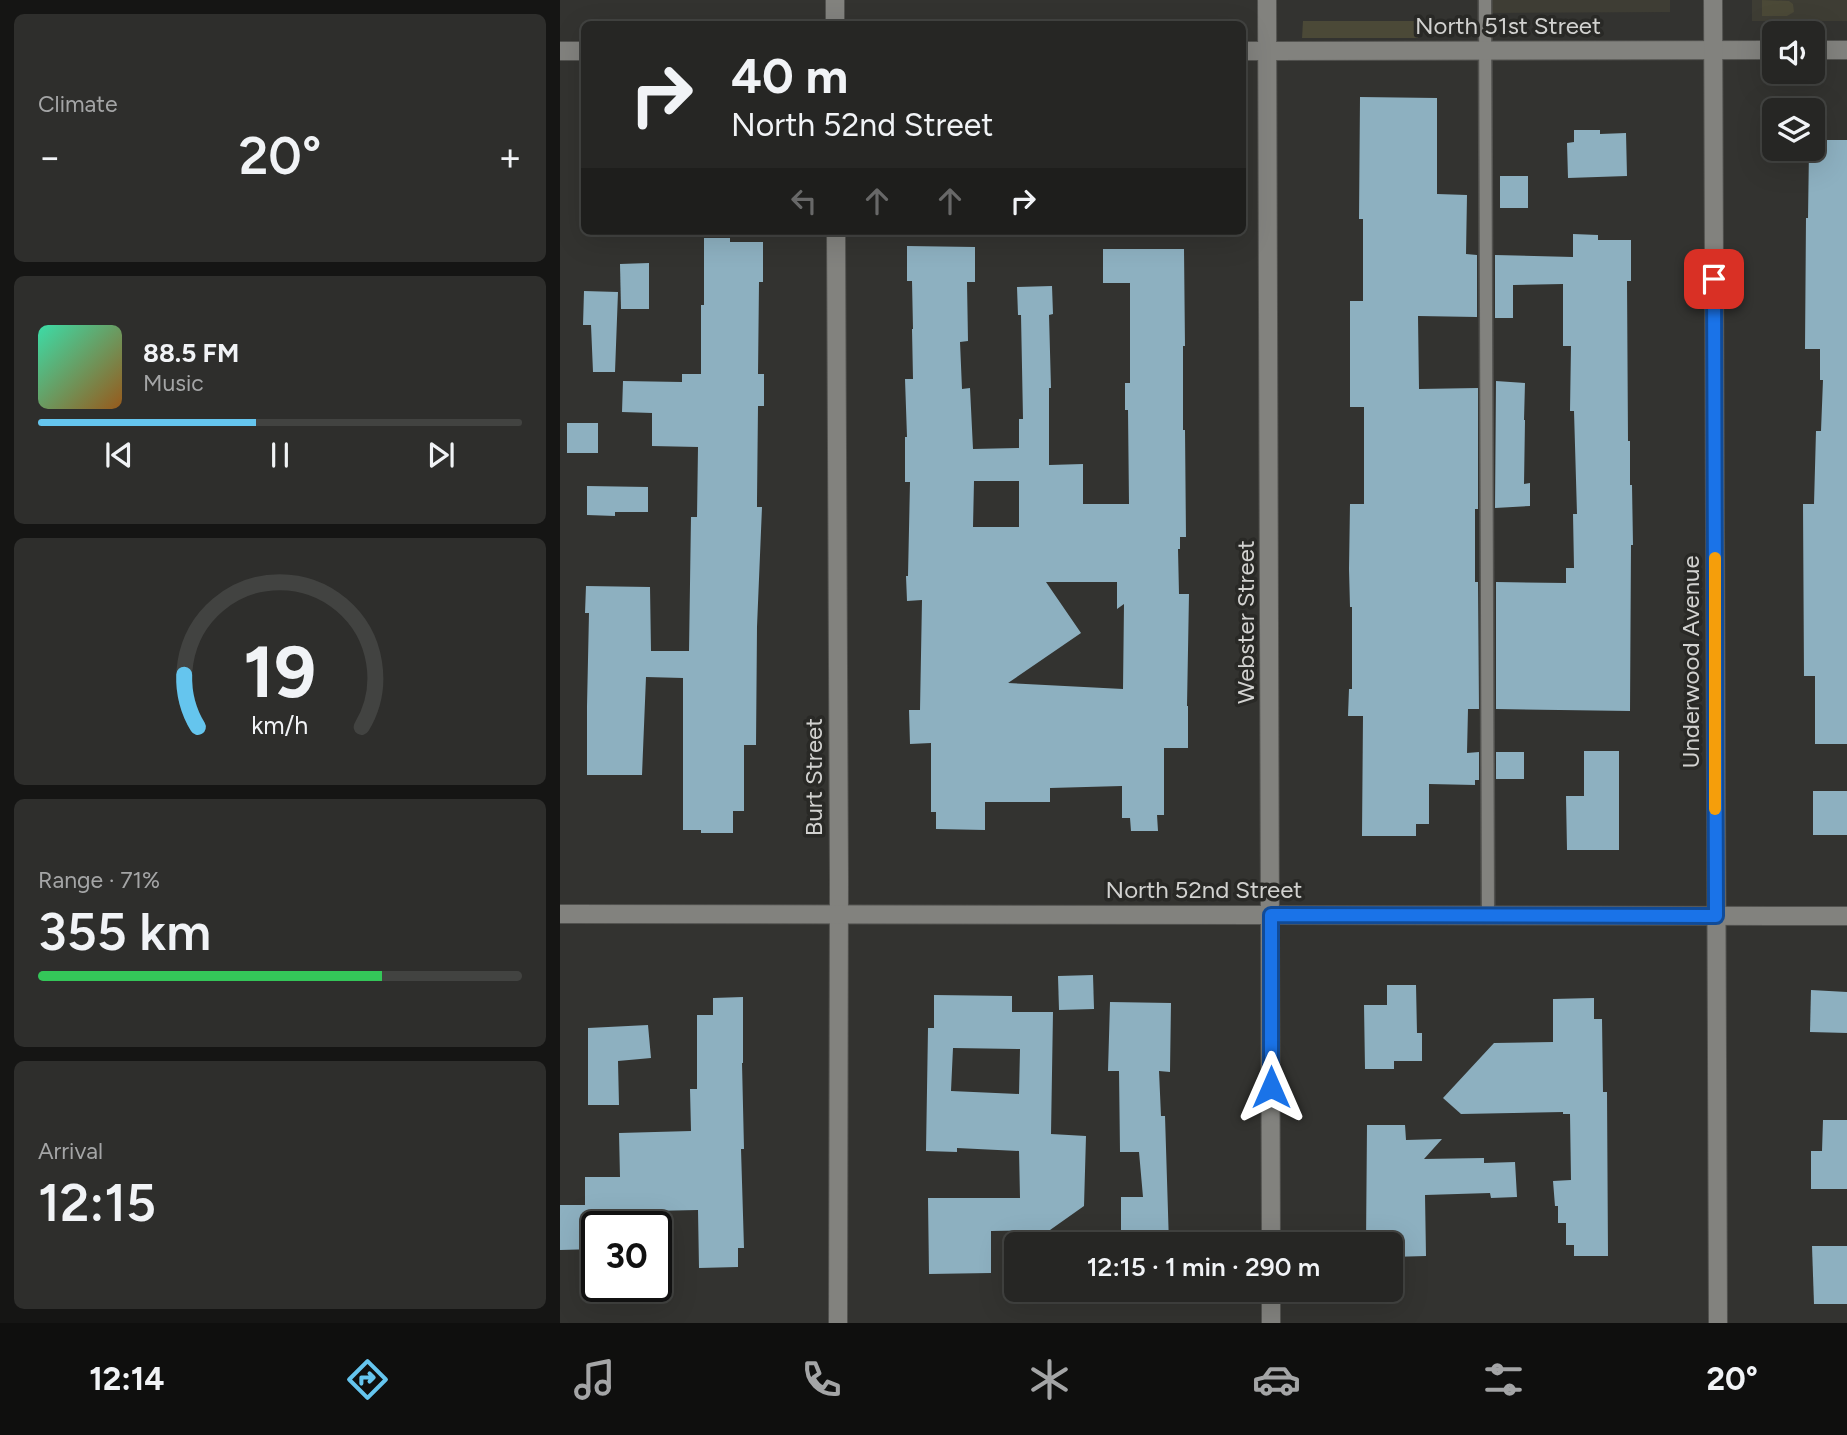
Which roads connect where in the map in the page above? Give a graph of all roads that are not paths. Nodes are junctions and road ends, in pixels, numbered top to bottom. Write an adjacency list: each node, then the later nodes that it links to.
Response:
1 (835, 0): 5 (street)
2 (1268, 0): 13 (street, Webster Street)
3 (1485, 0): 14 (lane)
4 (1713, 0): 6 (street, Underwood Avenue)
5 (835, 21)
6 (1714, 50): 7 (street, North 51st Street); 14 (street, North 51st Street); 20 (street, Underwood Avenue)
7 (1762, 50)
8 (1825, 50): 9 (street)
9 (1847, 50)
10 (560, 51): 11 (street)
11 (581, 51)
12 (1246, 51): 13 (street, North 51st Street)
13 (1268, 51): 14 (street, North 51st Street); 18 (street, Webster Street)
14 (1486, 51): 19 (lane)
15 (836, 235): 17 (street, Burt Street)
16 (560, 914): 17 (street, North 52nd Street)
17 (839, 914): 18 (street, North 52nd Street); 24 (street, Burt Street)
18 (1271, 915): 19 (street, North 52nd Street); 22 (street, Webster Street)
19 (1488, 915): 20 (street, North 52nd Street)
20 (1716, 916): 21 (street, North 52nd Street); 26 (street, Underwood Avenue)
21 (1847, 916)
22 (1271, 1232)
23 (1271, 1302): 25 (street)
24 (838, 1323)
25 (1271, 1323)
26 (1718, 1323)

